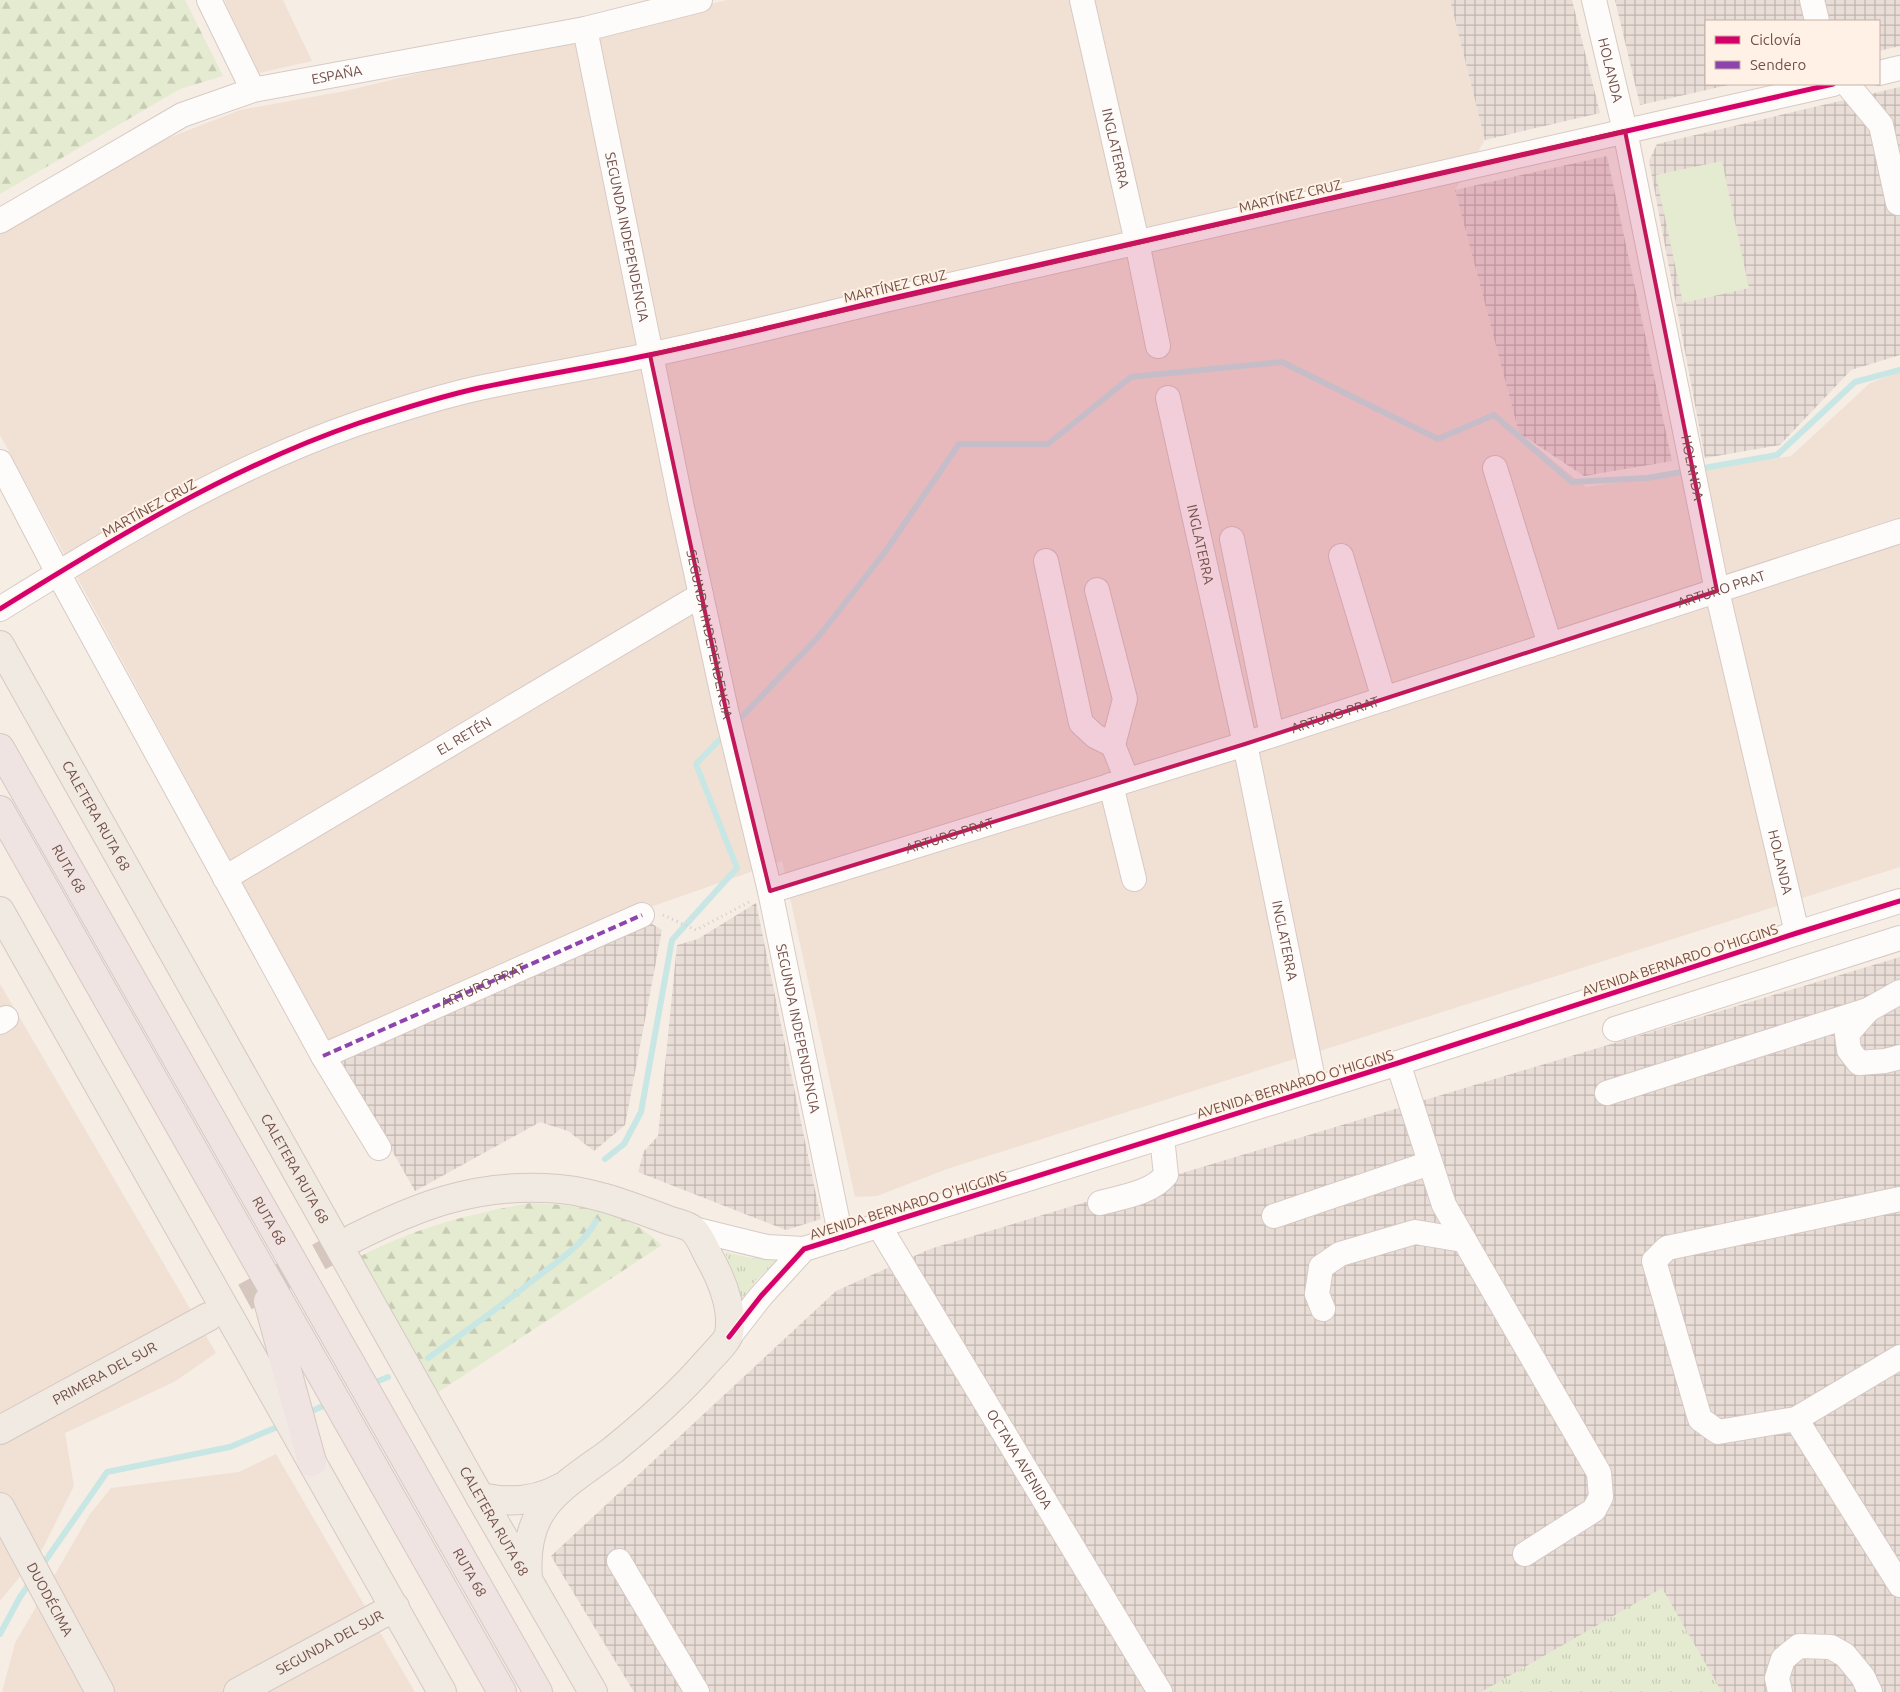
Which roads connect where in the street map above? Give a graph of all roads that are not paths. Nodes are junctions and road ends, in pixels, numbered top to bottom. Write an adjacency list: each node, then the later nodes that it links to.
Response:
1 (209, 0): 12 (street)
2 (700, 0): 7 (street, ESPAÑA)
3 (1082, 0): 16 (street, INGLATERRA)
4 (1594, 0): 13 (street, HOLANDA)
5 (1812, 0): 6 (street)
6 (1817, 20)
7 (585, 29): 12 (street, ESPAÑA); 18 (street, SEGUNDA INDEPENDENCIA)
8 (1900, 68): 9 (street)
9 (1880, 73)
10 (1827, 85): 13 (street, MARTÍNEZ CRUZ)
11 (1848, 85): 14 (street)
12 (253, 90): 15 (street, ESPAÑA)
13 (1625, 131): 16 (street, MARTÍNEZ CRUZ); 28 (street, HOLANDA)
14 (1898, 204)
15 (0, 221)
16 (1137, 242): 17 (street, INGLATERRA); 18 (street, MARTÍNEZ CRUZ)
17 (1158, 346)
18 (650, 355): 26 (street, MARTÍNEZ CRUZ); 29 (street, SEGUNDA INDEPENDENCIA)
19 (1168, 398): 35 (street, INGLATERRA)
20 (0, 462): 26 (street)
21 (1495, 468): 32 (street)
22 (1900, 531): 28 (street, ARTURO PRAT)
23 (1232, 539): 34 (street)
24 (1341, 556): 33 (street)
25 (1046, 561): 36 (street)
26 (58, 573): 30 (street, MARTÍNEZ CRUZ); 40 (street)
27 (1097, 590): 36 (street)
28 (1717, 591): 32 (street, ARTURO PRAT); 46 (street, HOLANDA)
29 (701, 595): 40 (street, EL RETÉN); 42 (street, SEGUNDA INDEPENDENCIA)
30 (0, 609)
31 (0, 645): 77 (main road, CALETERA RUTA 68)
32 (1550, 645): 33 (street, ARTURO PRAT)
33 (1384, 699): 34 (street, ARTURO PRAT)
34 (1272, 735): 35 (street, ARTURO PRAT)
35 (1245, 744): 38 (street, ARTURO PRAT); 54 (street, INGLATERRA)
36 (1113, 745): 38 (street)
37 (0, 748): 88 (highway, RUTA 68)
38 (1119, 783): 41 (street); 42 (street, ARTURO PRAT)
39 (0, 810): 68 (highway)
40 (225, 878): 51 (street)
41 (1134, 879)
42 (770, 891): 65 (street, SEGUNDA INDEPENDENCIA)
43 (1900, 901): 46 (street, AVENIDA BERNARDO O'HIGGINS)
44 (0, 910): 75 (main road)
45 (654, 915): 51 (street, ARTURO PRAT)
46 (1797, 933): 53 (street, AVENIDA BERNARDO O'HIGGINS)
47 (1900, 938): 50 (street)
48 (1900, 992): 49 (street)
49 (1868, 1010): 52 (street); 55 (street)
50 (1615, 1029)
51 (323, 1056): 57 (street)
52 (1900, 1057)
53 (1398, 1064): 54 (street, AVENIDA BERNARDO O'HIGGINS); 58 (street)
54 (1315, 1090): 56 (street, AVENIDA BERNARDO O'HIGGINS)
55 (1607, 1093)
56 (1162, 1137): 60 (street); 62 (street, AVENIDA BERNARDO O'HIGGINS)
57 (379, 1148)
58 (1430, 1163): 61 (street); 66 (street)
59 (1900, 1199): 73 (street)
60 (1100, 1204)
61 (1274, 1216)
62 (879, 1226): 65 (street, AVENIDA BERNARDO O'HIGGINS); 91 (street, OCTAVA AVENIDA)
63 (693, 1229): 64 (main road); 67 (street); 71 (main road)
64 (354, 1238)
65 (842, 1238): 67 (street, AVENIDA BERNARDO O'HIGGINS)
66 (1463, 1240): 69 (street); 79 (street)
67 (804, 1250): 71 (street, AVENIDA BERNARDO O'HIGGINS)
68 (258, 1264): 75 (highway); 87 (highway)
69 (1323, 1309)
70 (208, 1317): 74 (main road, PRIMERA DEL SUR)
71 (729, 1336): 76 (main road, AVENIDA BERNARDO O'HIGGINS)
72 (1900, 1357): 73 (street)
73 (1796, 1419): 82 (street)
74 (0, 1430)
75 (312, 1462): 83 (main road)
76 (570, 1483): 77 (main road, AVENIDA BERNARDO O'HIGGINS); 81 (main road, AVENIDA BERNARDO O'HIGGINS)
77 (480, 1497): 81 (main road, CALETERA RUTA 68)
78 (0, 1507): 84 (main road, DUODÉCIMA)
79 (1525, 1554)
80 (620, 1561): 90 (street)
81 (528, 1578): 89 (main road, CALETERA RUTA 68)
82 (1900, 1585)
83 (395, 1607): 85 (main road, SEGUNDA DEL SUR); 86 (main road)
84 (100, 1692)
85 (238, 1692)
86 (442, 1692)
87 (502, 1692)
88 (538, 1692)
89 (593, 1692)
90 (698, 1692)
91 (1160, 1692)
92 (1780, 1692): 93 (street)
93 (1870, 1692)

